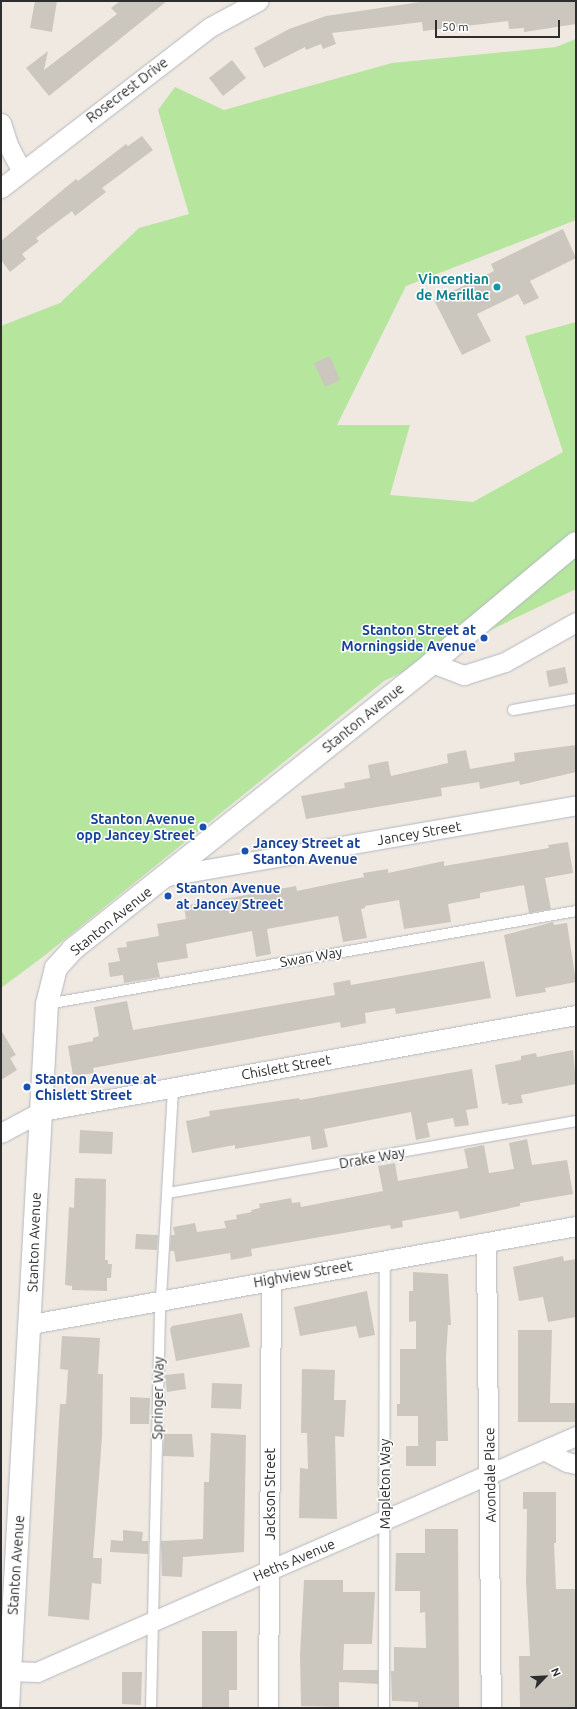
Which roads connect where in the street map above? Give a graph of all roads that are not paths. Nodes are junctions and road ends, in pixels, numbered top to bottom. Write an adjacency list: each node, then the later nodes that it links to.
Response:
1 (258, 1): 3 (street, Rosecrest Drive)
2 (1, 123): 3 (street)
3 (21, 170): 4 (street, Rosecrest Drive)
4 (1, 188)
5 (576, 543): 7 (street, Stanton Avenue)
6 (576, 622): 7 (street)
7 (432, 663): 11 (street, Stanton Avenue)
8 (576, 699): 9 (lane)
9 (513, 710)
10 (576, 805): 11 (street, Jancey Street)
11 (167, 876): 13 (street, Stanton Avenue)
12 (576, 910): 13 (lane, Swan Way)
13 (47, 1004): 16 (street, Stanton Avenue)
14 (576, 1015): 15 (street, Chislett Street)
15 (173, 1088): 16 (street, Chislett Street); 19 (lane, Springer Way)
16 (42, 1111): 18 (street, Chislett Street); 25 (street, Stanton Avenue)
17 (576, 1122): 19 (lane, Drake Way)
18 (1, 1133)
19 (168, 1193): 24 (lane, Springer Way)
20 (576, 1226): 21 (street, Highview Street)
21 (486, 1242): 22 (street, Highview Street); 29 (street, Avondale Place)
22 (385, 1259): 23 (street, Highview Street); 30 (lane, Mapleton Way)
23 (271, 1280): 24 (street, Highview Street); 31 (street, Jackson Street)
24 (161, 1299): 25 (street, Highview Street); 32 (lane, Springer Way)
25 (31, 1324): 33 (street, Stanton Avenue)
26 (576, 1436): 27 (street, Heths Avenue)
27 (544, 1450): 28 (street); 29 (street, Heths Avenue)
28 (576, 1464)
29 (490, 1473): 30 (street, Heths Avenue); 38 (street, Avondale Place)
30 (384, 1521): 31 (street, Heths Avenue); 37 (lane, Mapleton Way)
31 (269, 1570): 32 (street, Heths Avenue); 36 (street, Jackson Street)
32 (152, 1623): 33 (street, Heths Avenue); 35 (lane, Springer Way)
33 (5, 1671): 34 (street, Stanton Avenue)
34 (8, 1708)
35 (151, 1708)
36 (268, 1708)
37 (384, 1708)
38 (491, 1708)

